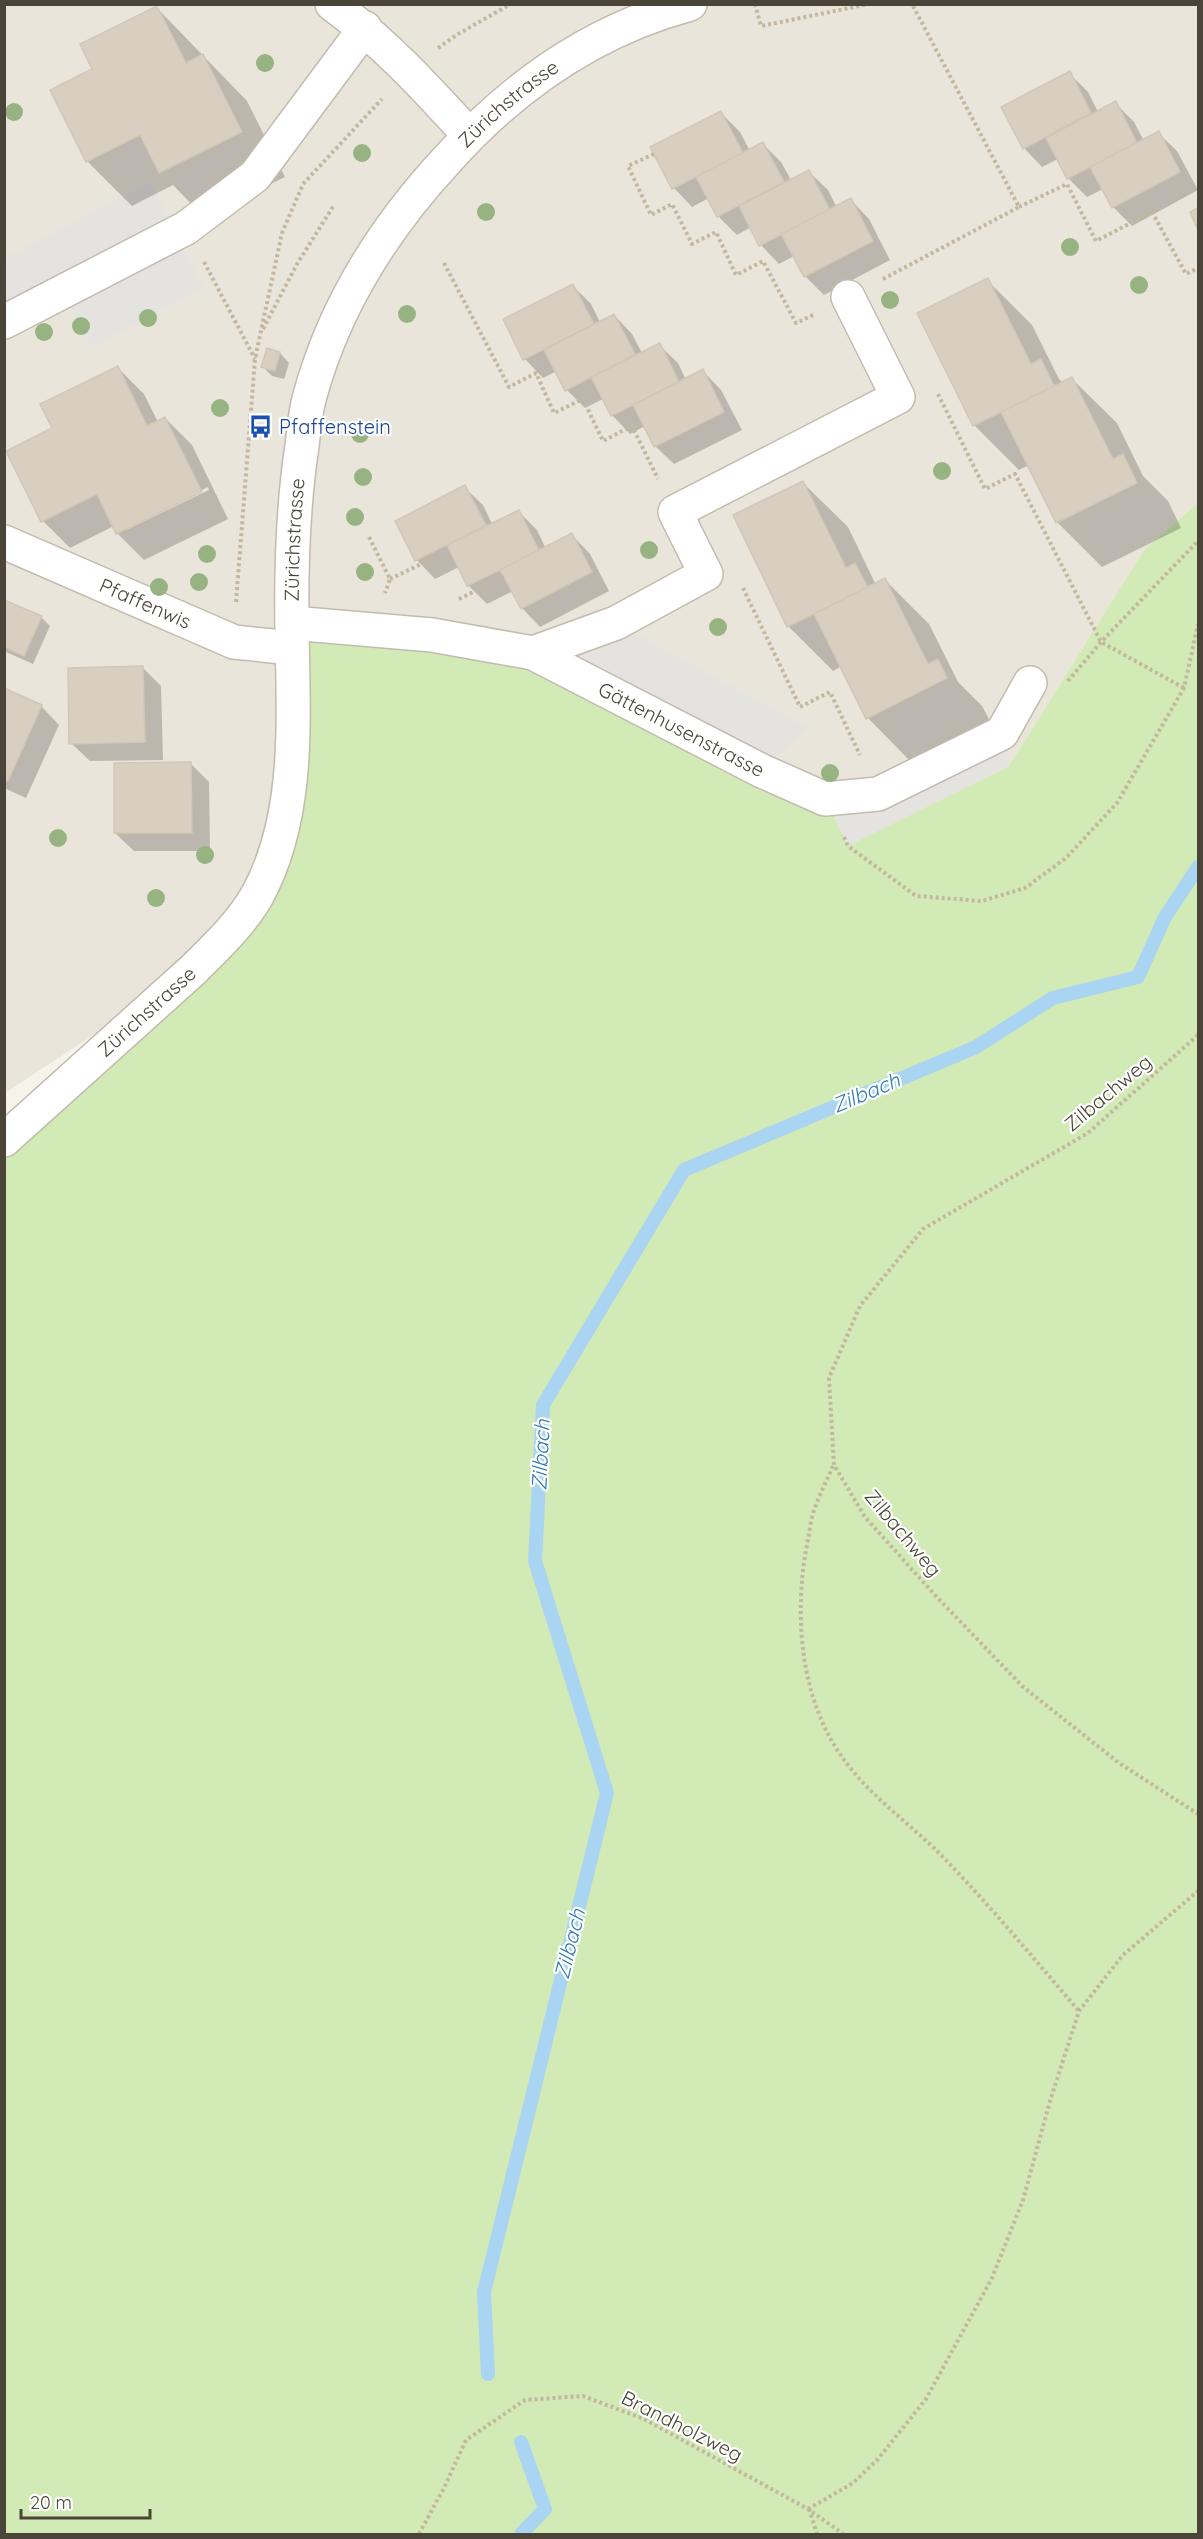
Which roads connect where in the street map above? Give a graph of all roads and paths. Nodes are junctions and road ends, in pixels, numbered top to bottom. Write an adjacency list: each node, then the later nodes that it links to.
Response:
1 (332, 4): 6 (street)
2 (690, 4): 7 (street, Zürichstrasse)
3 (755, 4): 4 (path)
4 (869, 4)
5 (912, 4): 10 (path)
6 (365, 28): 7 (street); 11 (street)
7 (469, 135): 28 (street, Zürichstrasse)
8 (654, 154): 14 (path)
9 (334, 204): 16 (path)
10 (1019, 207): 13 (path); 14 (path)
11 (186, 228): 15 (street); 17 (path)
12 (444, 263): 19 (path)
13 (1198, 268)
14 (848, 297): 18 (street)
15 (4, 322)
16 (260, 335)
17 (255, 359)
18 (898, 397): 19 (street); 29 (path)
19 (675, 512): 24 (street)
20 (369, 537): 25 (path)
21 (1198, 541): 29 (path)
22 (4, 542): 28 (street, Pfaffenwis)
23 (438, 556): 25 (path)
24 (706, 574): 30 (street); 34 (path)
25 (390, 579): 27 (path)
26 (1198, 624): 33 (path)
27 (371, 630): 28 (street, Gättenhusenstrasse); 30 (street, Gättenhusenstrasse)
28 (292, 635): 37 (street, Zürichstrasse)
29 (1101, 642): 32 (path); 33 (path)
30 (532, 653): 35 (street, Gättenhusenstrasse)
31 (1030, 683): 34 (street, Gättenhusenstrasse)
32 (1062, 688)
33 (1184, 688): 35 (path)
34 (878, 794): 35 (street, Gättenhusenstrasse)
35 (825, 798)
36 (1198, 1035): 38 (path, Zilbachweg)
37 (4, 1140)
38 (834, 1465): 39 (path, Zilbachweg); 41 (path)
39 (1198, 1814)
40 (1198, 1891): 41 (path)
41 (1079, 2011): 42 (path)
42 (808, 2509): 43 (path, Brandholzweg); 44 (path); 45 (path, Brandholzweg)
43 (419, 2535)
44 (817, 2535)
45 (843, 2535)

